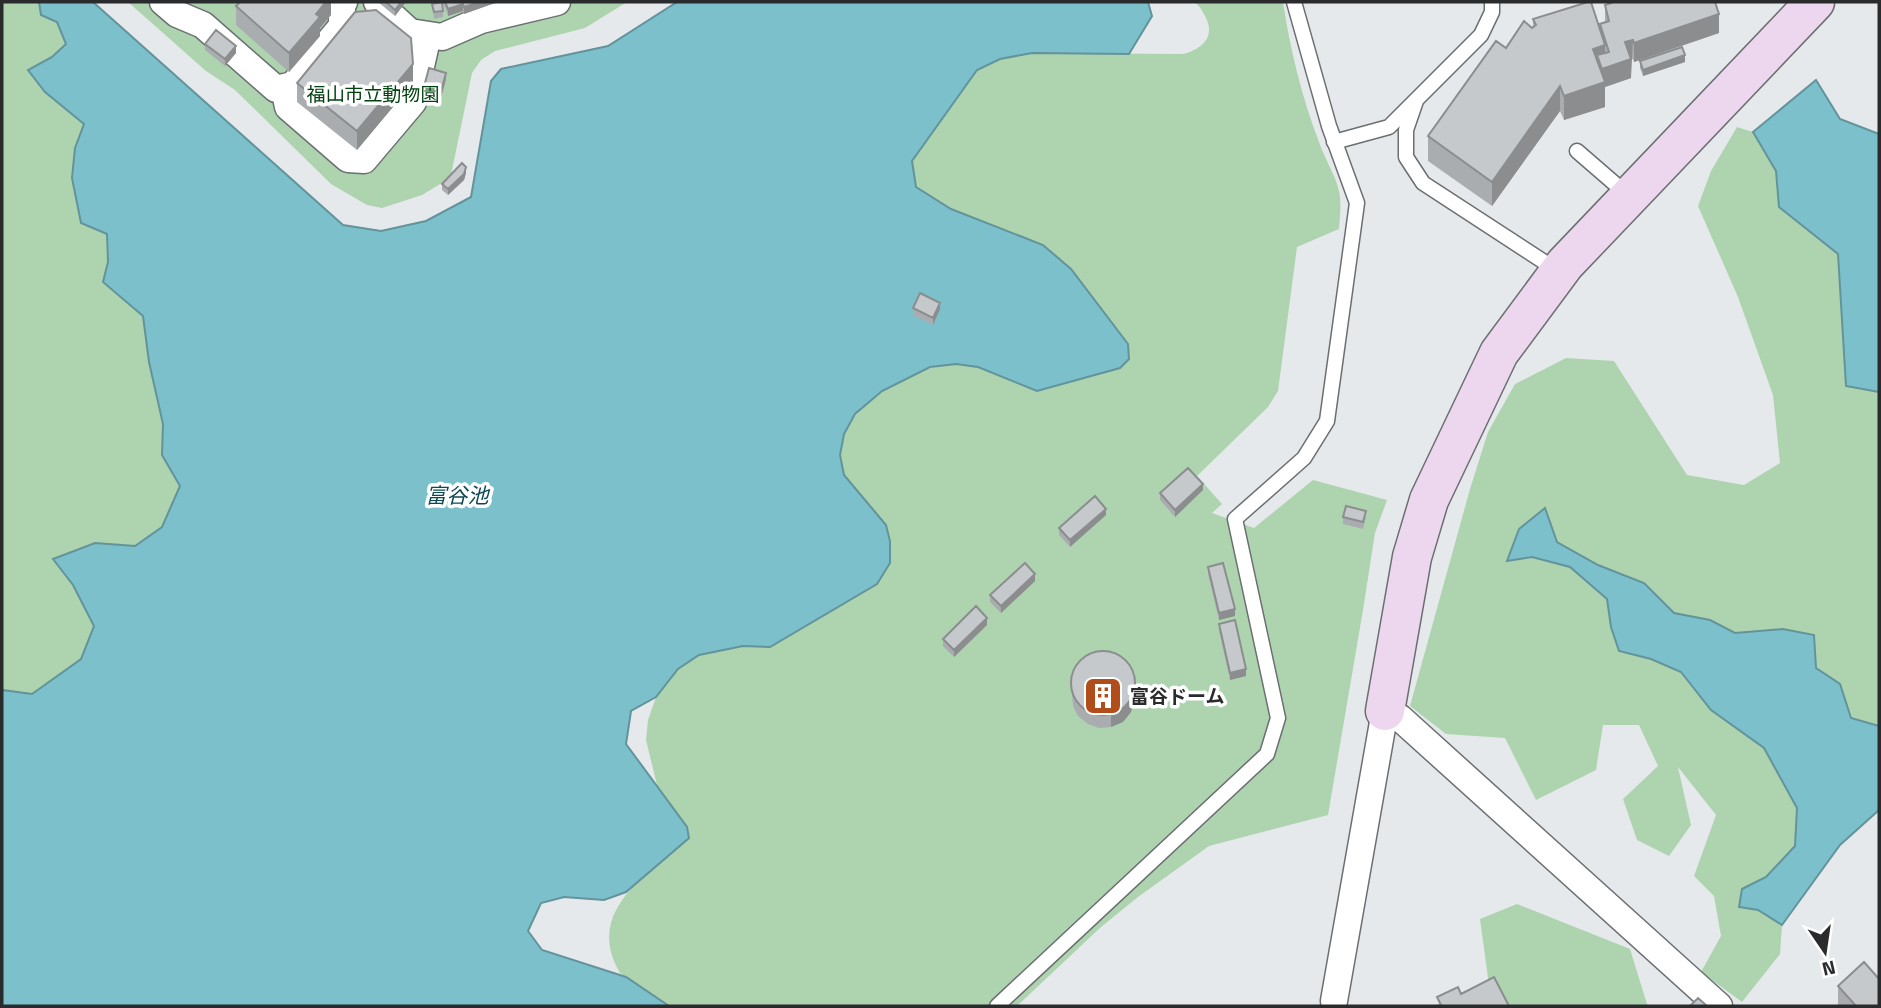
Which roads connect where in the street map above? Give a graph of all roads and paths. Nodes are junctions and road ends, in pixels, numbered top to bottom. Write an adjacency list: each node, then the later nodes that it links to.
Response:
1 (163, 2): 9 (street)
2 (344, 2): 9 (street)
3 (377, 2): 8 (street)
4 (557, 2): 8 (street)
5 (1294, 2): 11 (lane)
6 (1493, 2): 10 (lane)
7 (1815, 2): 13 (street)
8 (428, 35): 9 (street)
9 (284, 88)
10 (1416, 101): 11 (lane); 14 (lane)
11 (1334, 142): 17 (lane)
12 (1577, 151): 13 (lane)
13 (1630, 197): 14 (street)
14 (1560, 272): 15 (street)
15 (1385, 711): 16 (street); 18 (street)
16 (1334, 1001)
17 (997, 1006)
18 (1719, 1006)

